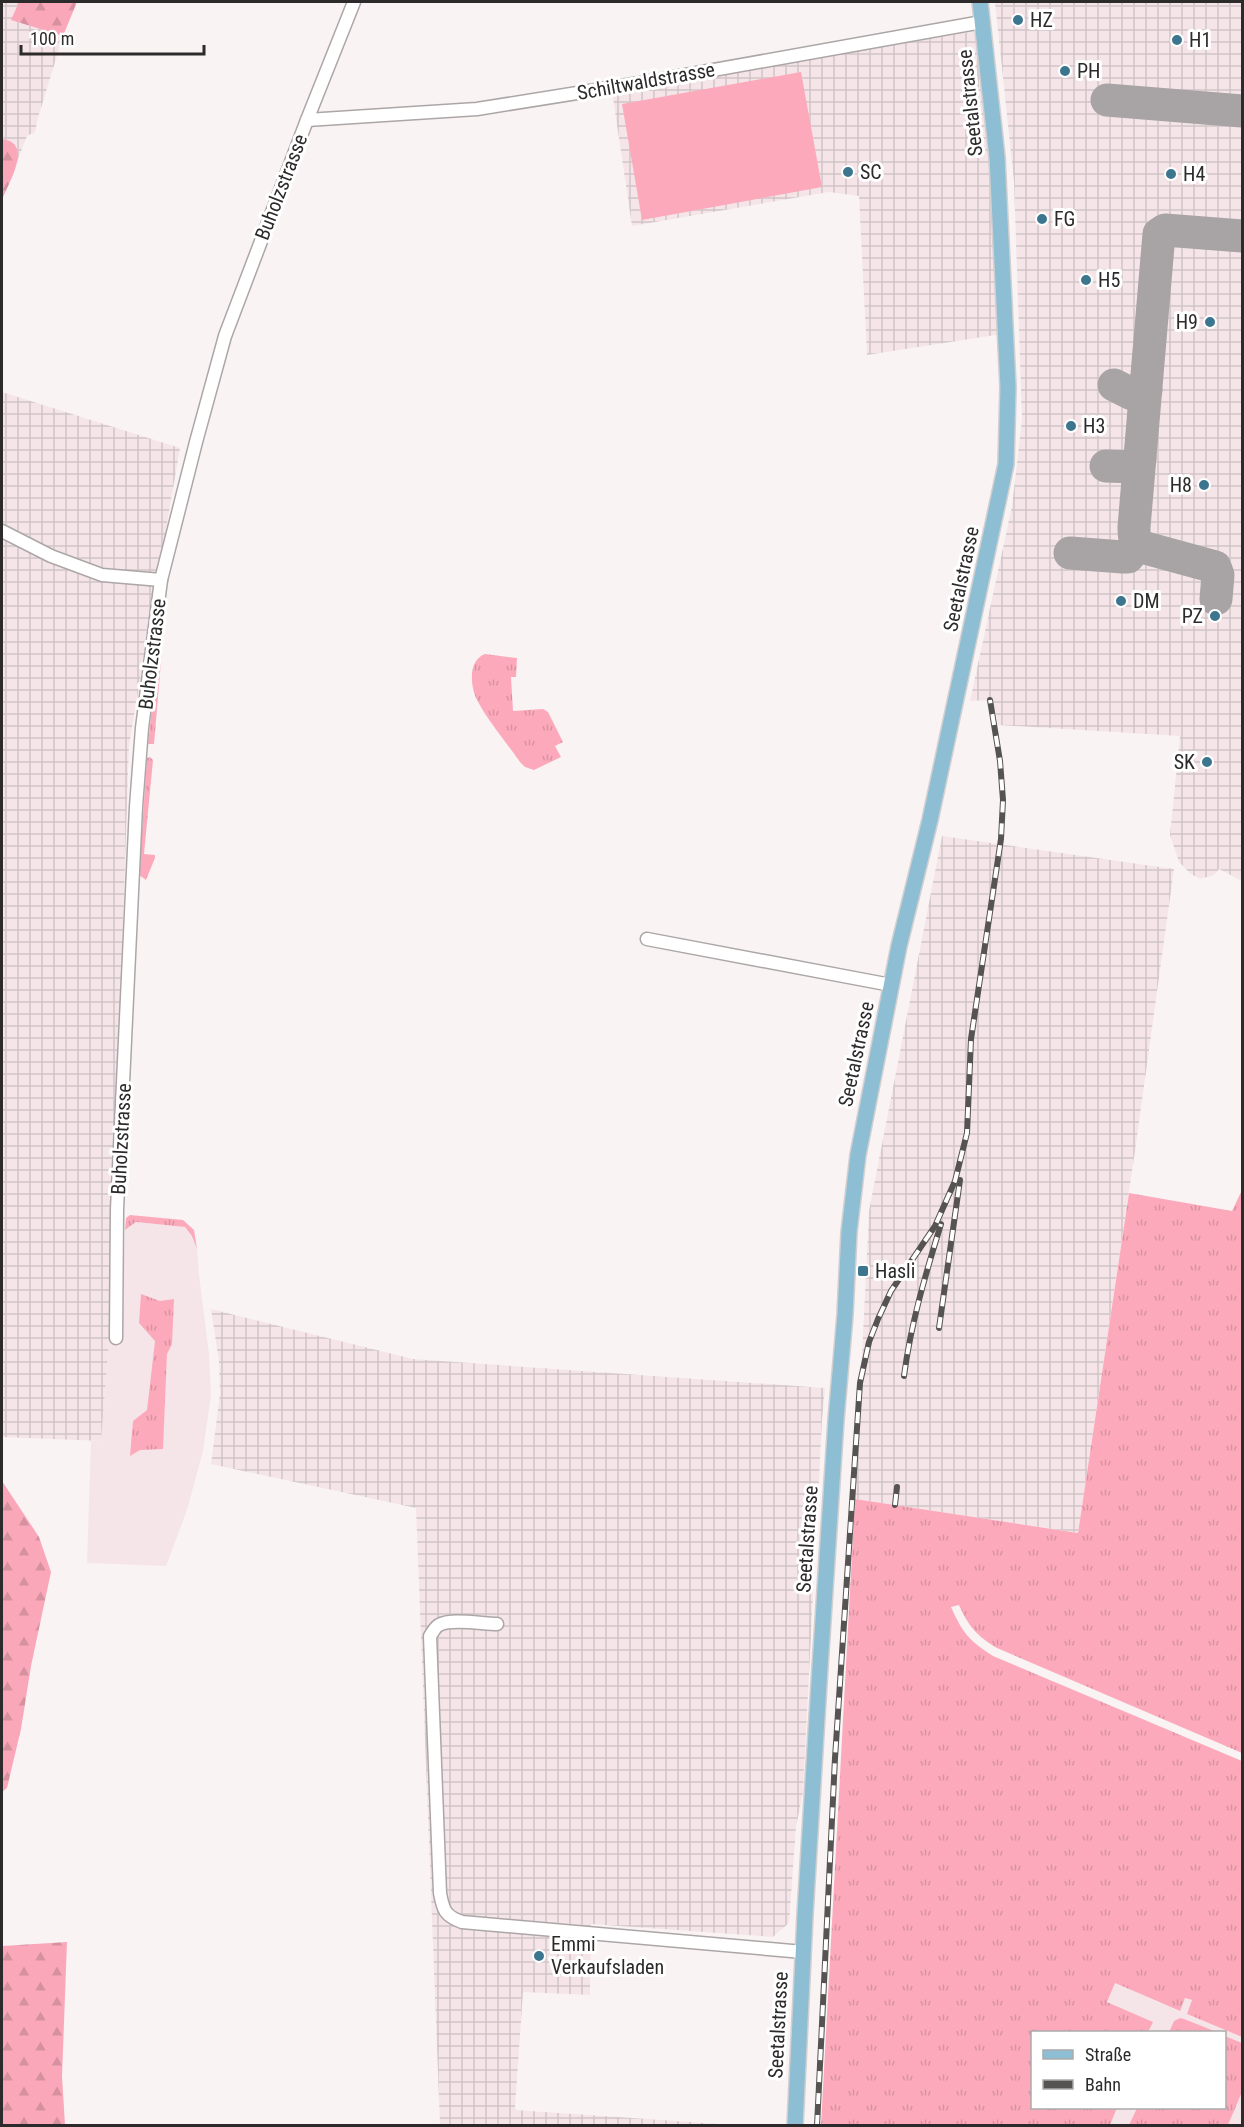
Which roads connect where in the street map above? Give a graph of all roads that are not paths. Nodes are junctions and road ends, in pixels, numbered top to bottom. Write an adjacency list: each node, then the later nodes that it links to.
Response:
1 (354, 2): 4 (street, Buholzstrasse)
2 (980, 2): 3 (main road, Seetalstrasse)
3 (982, 21): 4 (street, Schiltwaldstrasse); 8 (main road, Seetalstrasse)
4 (307, 120): 6 (street, Buholzstrasse)
5 (2, 531): 6 (street)
6 (161, 580): 9 (street, Buholzstrasse)
7 (647, 939): 8 (street)
8 (891, 985): 11 (main road, Seetalstrasse)
9 (116, 1338)
10 (497, 1624): 11 (street)
11 (803, 1952): 12 (main road, Seetalstrasse)
12 (795, 2126)

